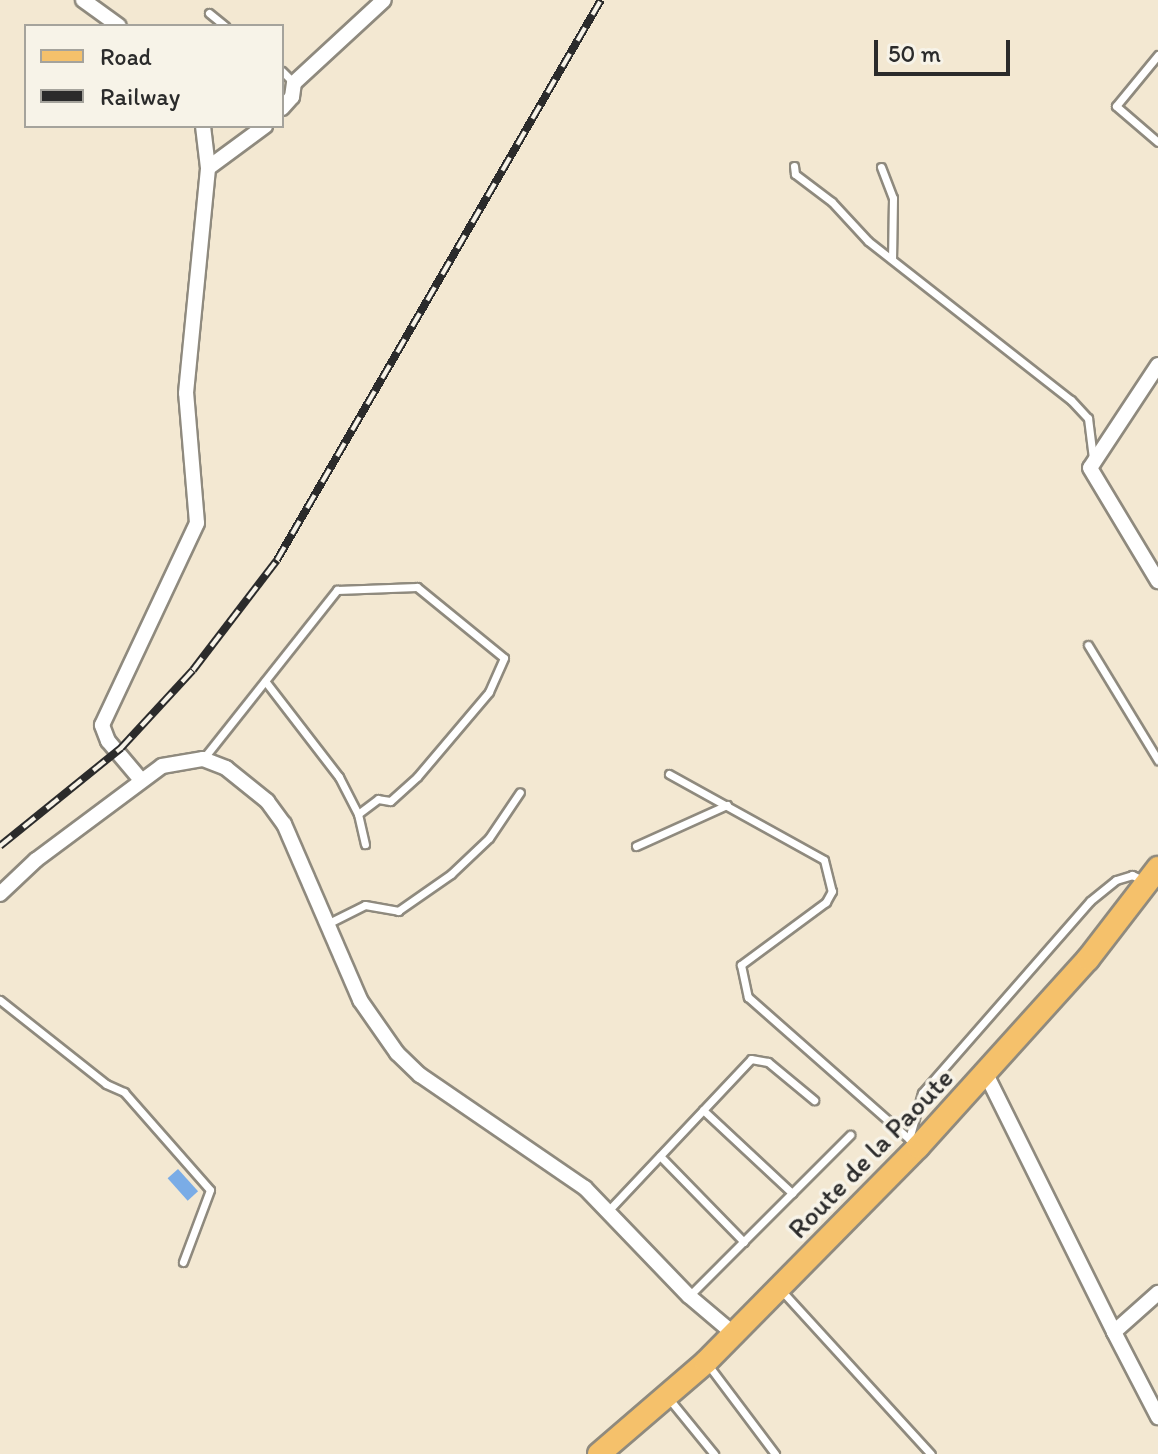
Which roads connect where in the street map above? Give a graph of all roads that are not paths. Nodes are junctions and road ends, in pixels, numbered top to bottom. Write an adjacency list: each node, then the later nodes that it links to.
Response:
1 (83, 0): 4 (street)
2 (384, 0): 8 (street)
3 (209, 13): 5 (lane)
4 (116, 24)
5 (223, 24)
6 (1158, 55): 12 (lane)
7 (284, 73): 8 (lane)
8 (294, 83): 9 (street)
9 (284, 106)
10 (203, 128): 15 (street)
11 (262, 128): 15 (street)
12 (1158, 142)
13 (794, 166): 16 (lane)
14 (881, 167): 16 (lane)
15 (208, 168): 25 (street)
16 (892, 259): 18 (lane)
17 (1158, 365): 18 (street)
18 (1093, 458): 19 (street)
19 (1158, 581)
20 (1088, 645): 23 (lane)
21 (265, 681): 22 (lane); 28 (lane); 28 (lane)
22 (203, 759): 25 (street); 33 (street)
23 (1158, 760)
24 (669, 774): 27 (lane)
25 (141, 780): 32 (street)
26 (520, 792): 33 (lane)
27 (727, 805): 30 (lane); 39 (lane)
28 (358, 814): 29 (lane)
29 (365, 844)
30 (636, 846)
31 (1154, 877): 35 (main road, Route de la Paoute); 39 (lane)
32 (0, 894)
33 (329, 923): 42 (street)
34 (0, 1000): 44 (lane)
35 (986, 1074): 39 (main road, Route de la Paoute); 48 (street)
36 (814, 1100): 37 (lane)
37 (703, 1110): 40 (lane); 41 (lane)
38 (850, 1135): 41 (lane)
39 (914, 1143): 45 (main road, Route de la Paoute)
40 (660, 1156): 42 (lane); 43 (lane)
41 (792, 1193): 43 (lane)
42 (607, 1212): 47 (street)
43 (744, 1242): 47 (lane)
44 (183, 1262)
45 (780, 1289): 49 (main road, Route de la Paoute); 56 (lane)
46 (1158, 1293): 48 (street)
47 (689, 1296): 49 (street)
48 (1114, 1332): 52 (street)
49 (734, 1334): 50 (main road, Route de la Paoute)
50 (706, 1362): 51 (main road, Route de la Paoute); 55 (lane)
51 (667, 1396): 53 (main road, Route de la Paoute); 54 (lane)
52 (1158, 1417)
53 (599, 1454)
54 (714, 1454)
55 (775, 1454)
56 (931, 1454)

